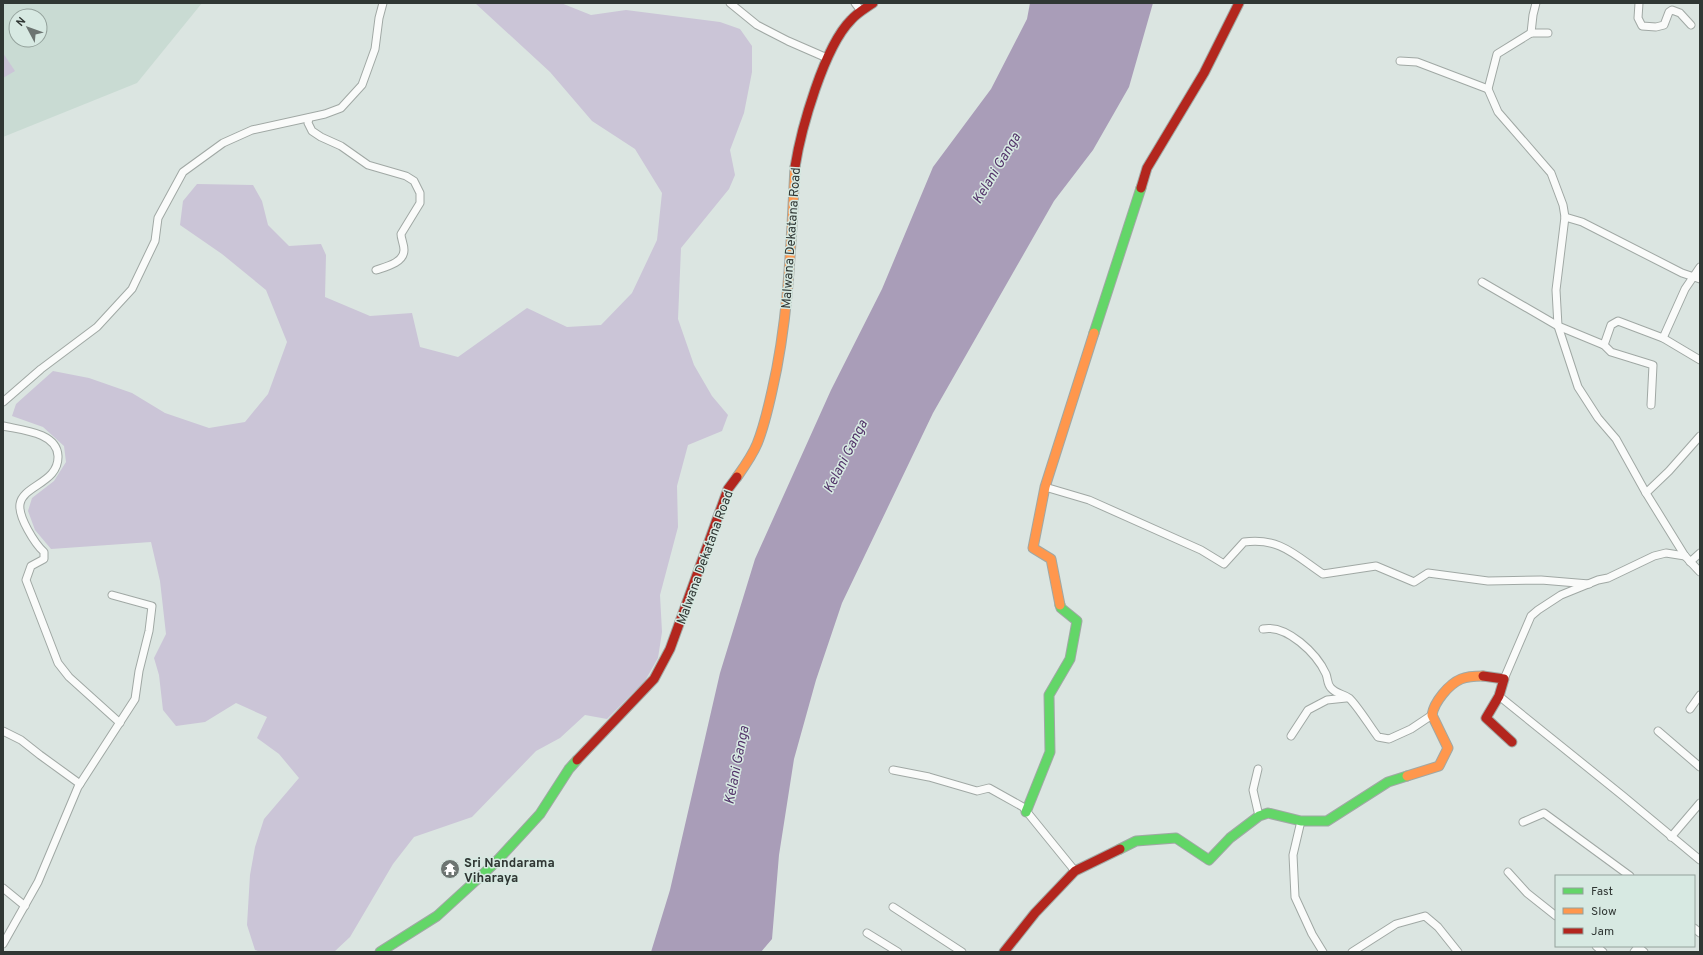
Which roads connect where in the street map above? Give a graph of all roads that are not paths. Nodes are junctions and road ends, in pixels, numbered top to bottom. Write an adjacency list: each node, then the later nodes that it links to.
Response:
1 (383, 3): 15 (street)
2 (730, 3): 12 (street)
3 (855, 3): 8 (street)
4 (874, 3): 8 (street, Malwana Dekatana Road)
5 (1239, 3): 29 (street)
6 (1536, 3): 10 (street)
7 (1639, 3): 9 (street)
8 (861, 11): 12 (street, Malwana Dekatana Road)
9 (1691, 25)
10 (1531, 33): 11 (street); 14 (street)
11 (1548, 33)
12 (827, 58): 69 (street, Malwana Dekatana Road)
13 (1400, 61): 14 (street)
14 (1488, 89): 16 (street)
15 (309, 118): 18 (street); 25 (street)
16 (1565, 217): 19 (street); 21 (street)
17 (1700, 267): 19 (street)
18 (376, 270)
19 (1697, 278): 22 (street)
20 (1482, 282): 21 (street)
21 (1558, 326): 23 (street); 30 (street)
22 (1663, 338): 23 (street); 24 (street)
23 (1604, 345): 26 (street)
24 (1700, 360)
25 (3, 402)
26 (1651, 405)
27 (3, 426): 44 (street)
28 (1700, 436): 30 (street)
29 (1045, 487): 35 (street); 54 (street)
30 (1646, 493): 32 (street)
31 (1700, 553): 33 (street)
32 (1685, 556): 33 (street); 35 (street)
33 (1690, 562): 34 (street)
34 (1700, 572)
35 (1589, 584): 38 (street)
36 (112, 594): 44 (street)
37 (1263, 629): 41 (street)
38 (1504, 679): 40 (street); 43 (street)
39 (1700, 695): 42 (street)
40 (1499, 696): 48 (street); 58 (street)
41 (1349, 698): 43 (street); 47 (street)
42 (1690, 709)
43 (1432, 714): 56 (street)
44 (120, 724): 52 (street)
45 (3, 731): 52 (street)
46 (1658, 731): 49 (street)
47 (1291, 736)
48 (1512, 742)
49 (1700, 768)
50 (1258, 769): 55 (street)
51 (893, 770): 54 (street)
52 (80, 784): 64 (street)
53 (1700, 803): 58 (street)
54 (1026, 812): 60 (street)
55 (1259, 816): 56 (street); 60 (street)
56 (1301, 821): 73 (street)
57 (1522, 822): 62 (street)
58 (1671, 837): 59 (street)
59 (1700, 860)
60 (1075, 871): 72 (street)
61 (1508, 872): 66 (street)
62 (1629, 875)
63 (3, 888): 64 (street)
64 (25, 906): 68 (street)
65 (893, 907): 71 (street)
66 (1555, 915)
67 (866, 933): 70 (street)
68 (3, 944)
69 (380, 952)
70 (898, 952)
71 (962, 952)
72 (1004, 952)
73 (1323, 952)
74 (1352, 952): 75 (street)
75 (1458, 952)
76 (1634, 952): 77 (street)
77 (1644, 952)

